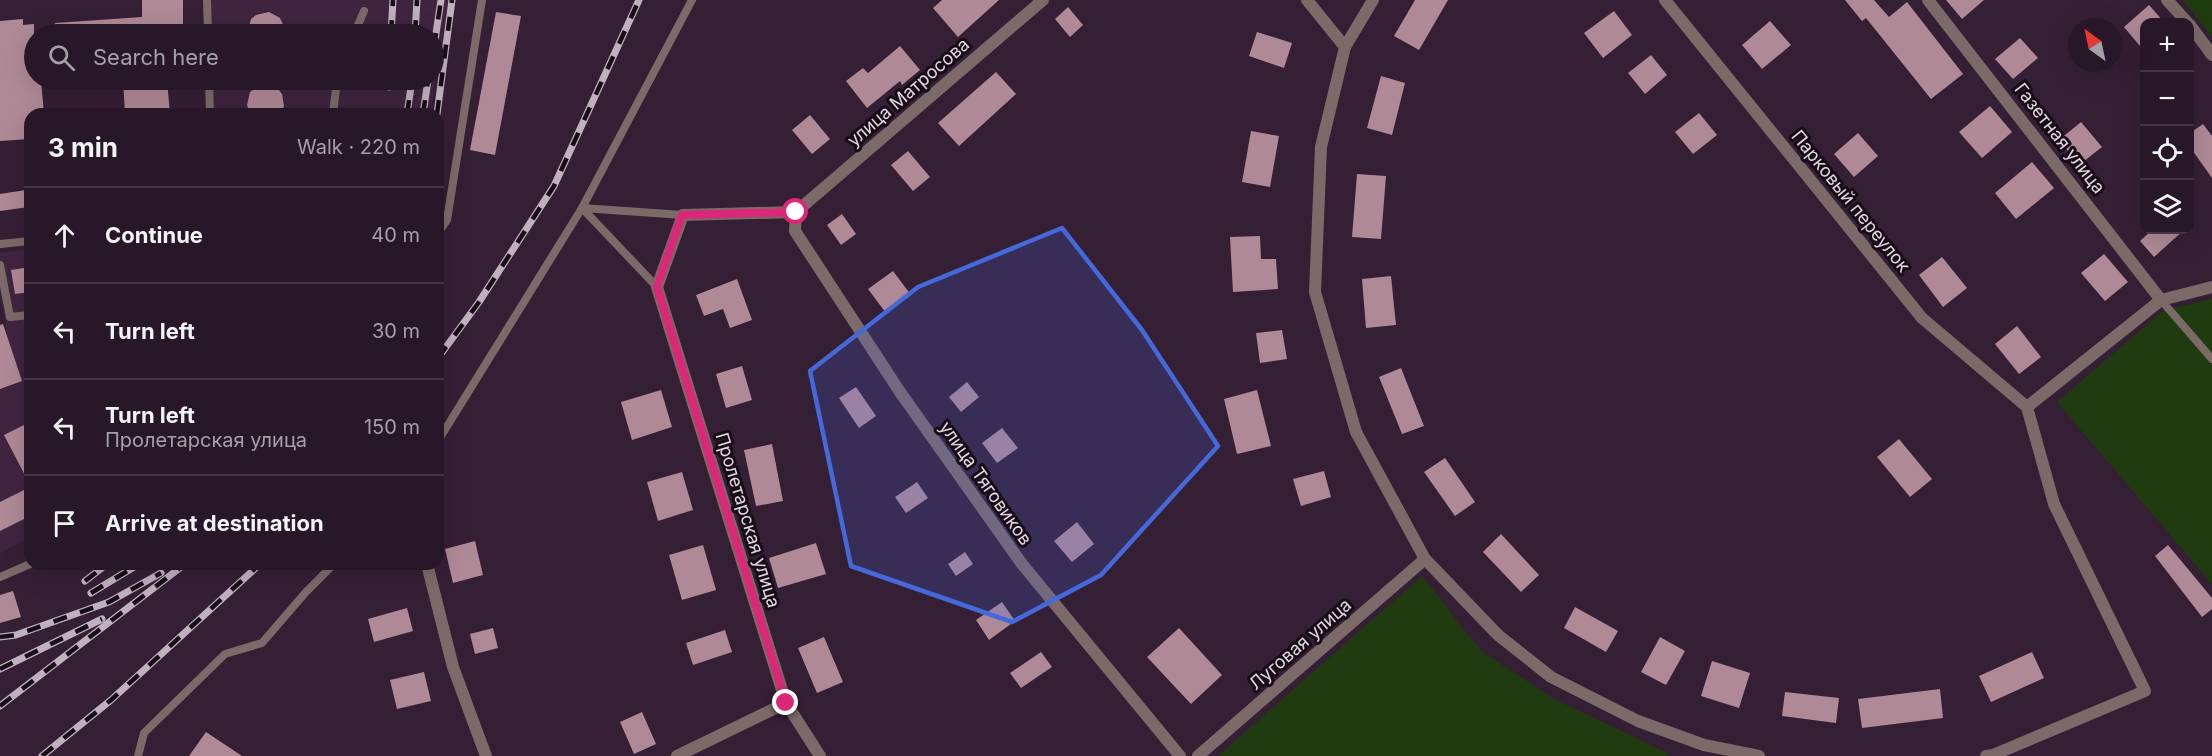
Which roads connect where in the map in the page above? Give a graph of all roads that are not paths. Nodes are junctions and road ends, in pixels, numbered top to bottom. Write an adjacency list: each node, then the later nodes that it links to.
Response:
1 (207, 0): 12 (lane)
2 (482, 0): 24 (lane)
3 (692, 0): 21 (lane)
4 (1043, 0): 22 (street, улица Матросова)
5 (1307, 0): 15 (street)
6 (1373, 0): 15 (street)
7 (1665, 0): 33 (street, Парковый переулок)
8 (1928, 0): 30 (street, Газетная улица)
9 (2168, 0): 11 (street)
10 (364, 11): 13 (lane)
11 (2183, 18)
12 (208, 24)
13 (358, 24)
14 (2194, 32): 16 (street)
15 (1345, 47): 35 (street)
16 (2212, 55)
17 (209, 90): 19 (lane)
18 (336, 90): 20 (lane)
19 (210, 108)
20 (334, 108)
21 (582, 208): 23 (lane); 28 (lane); 34 (lane)
22 (796, 212): 23 (street); 45 (street, улица Тяговиков)
23 (682, 215): 28 (street)
24 (444, 224)
25 (24, 242): 26 (lane)
26 (0, 244)
27 (0, 265): 31 (lane)
28 (657, 287): 40 (street, Пролетарская улица)
29 (2212, 287): 30 (street)
30 (2161, 300): 32 (lane); 33 (street)
31 (24, 315)
32 (2212, 359)
33 (2027, 408): 48 (street)
34 (444, 431)
35 (1425, 559): 46 (street, Луговая улица); 47 (street)
36 (24, 567): 39 (lane)
37 (328, 570): 41 (lane)
38 (429, 570): 42 (street)
39 (0, 577)
40 (786, 703): 43 (street); 44 (street, Пролетарская улица)
41 (138, 756)
42 (486, 756)
43 (677, 756)
44 (820, 756)
45 (1180, 756)
46 (1198, 756)
47 (1759, 756)
48 (1986, 756)

